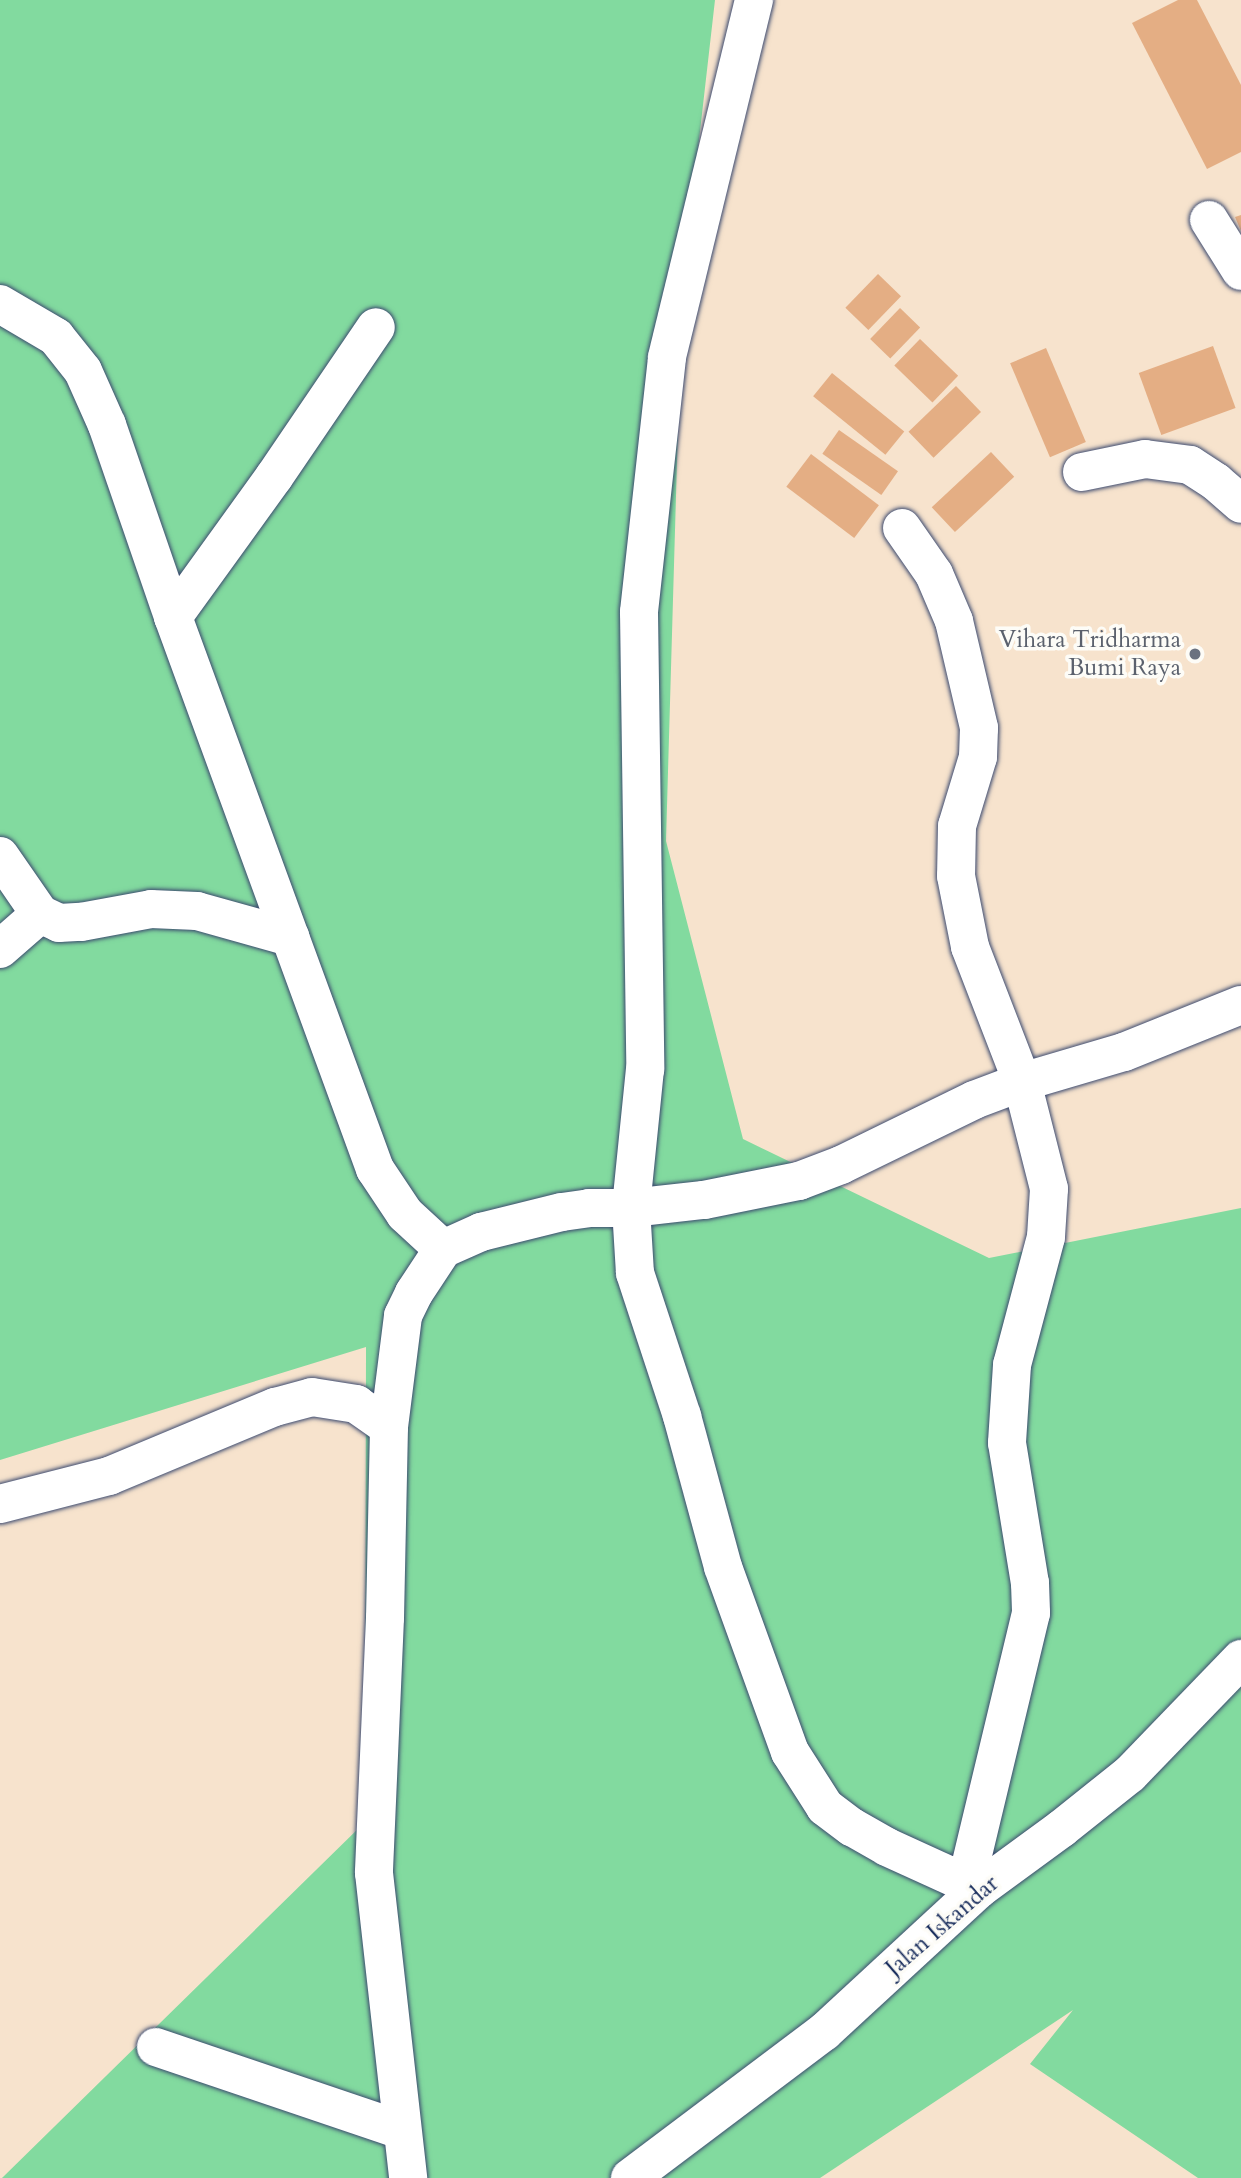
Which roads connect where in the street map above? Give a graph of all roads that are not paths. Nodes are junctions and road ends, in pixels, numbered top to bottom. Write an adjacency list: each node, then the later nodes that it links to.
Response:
1 (754, 0): 16 (street)
2 (1209, 220): 3 (street)
3 (1241, 271)
4 (0, 304): 9 (street)
5 (376, 327): 9 (street)
6 (1082, 472): 7 (street)
7 (1241, 504)
8 (902, 528): 15 (street)
9 (173, 617): 12 (street)
10 (0, 856): 11 (street)
11 (40, 914): 12 (street); 13 (street)
12 (290, 937): 17 (street)
13 (0, 949)
14 (1241, 1005): 15 (street)
15 (1022, 1082): 16 (street); 21 (street)
16 (631, 1208): 17 (street); 21 (street)
17 (443, 1249): 18 (street)
18 (389, 1427): 19 (street); 23 (street)
19 (0, 1504)
20 (1241, 1659): 21 (street, Jalan Iskandar)
21 (973, 1886): 25 (street, Jalan Iskandar)
22 (156, 2047): 23 (street)
23 (401, 2130): 24 (street)
24 (408, 2178)
25 (630, 2178)

